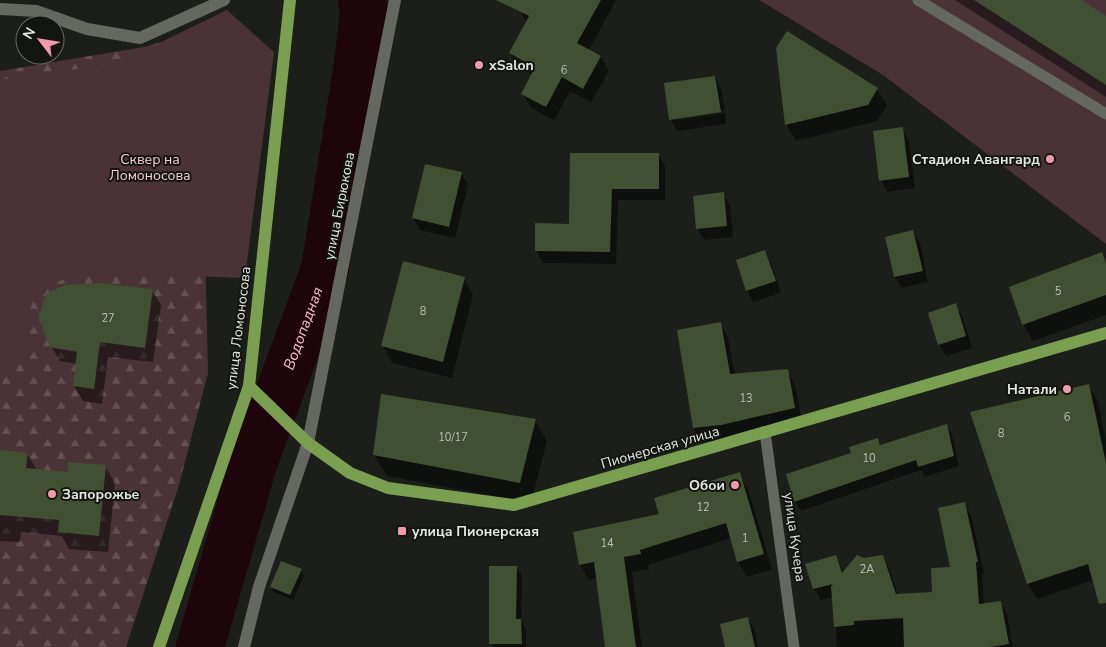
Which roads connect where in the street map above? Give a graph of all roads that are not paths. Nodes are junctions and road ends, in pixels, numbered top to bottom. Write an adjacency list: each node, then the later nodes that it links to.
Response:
1 (224, 0): 5 (street)
2 (290, 0): 8 (main road, улица Ломоносова)
3 (395, 0): 10 (street, улица Бирюкова)
4 (918, 0): 6 (lane)
5 (0, 8)
6 (1106, 114)
7 (1106, 333): 9 (main road, Пионерская улица)
8 (248, 386): 10 (main road, Пионерская улица); 11 (main road, улица Ломоносова)
9 (765, 432): 10 (main road, Пионерская улица); 13 (lane, улица Кучера)
10 (308, 443): 12 (street, улица Бирюкова)
11 (159, 647)
12 (244, 647)
13 (794, 647)

